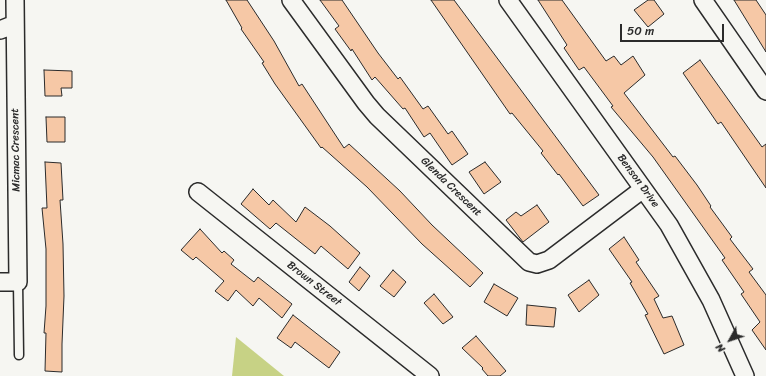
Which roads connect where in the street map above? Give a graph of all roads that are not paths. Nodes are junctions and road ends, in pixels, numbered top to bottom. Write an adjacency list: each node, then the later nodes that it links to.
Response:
1 (15, 0): 5 (street, Micmac Crescent)
2 (291, 0): 7 (street, Glenda Crescent)
3 (508, 0): 7 (street, Benson Drive)
4 (703, 0): 6 (street)
5 (8, 27): 10 (street, Micmac Crescent)
6 (766, 90)
7 (643, 189): 13 (street, Benson Drive)
8 (198, 192): 12 (street, Brown Street)
9 (0, 282): 10 (street)
10 (18, 282): 11 (lane)
11 (18, 355)
12 (430, 376)
13 (745, 376)

